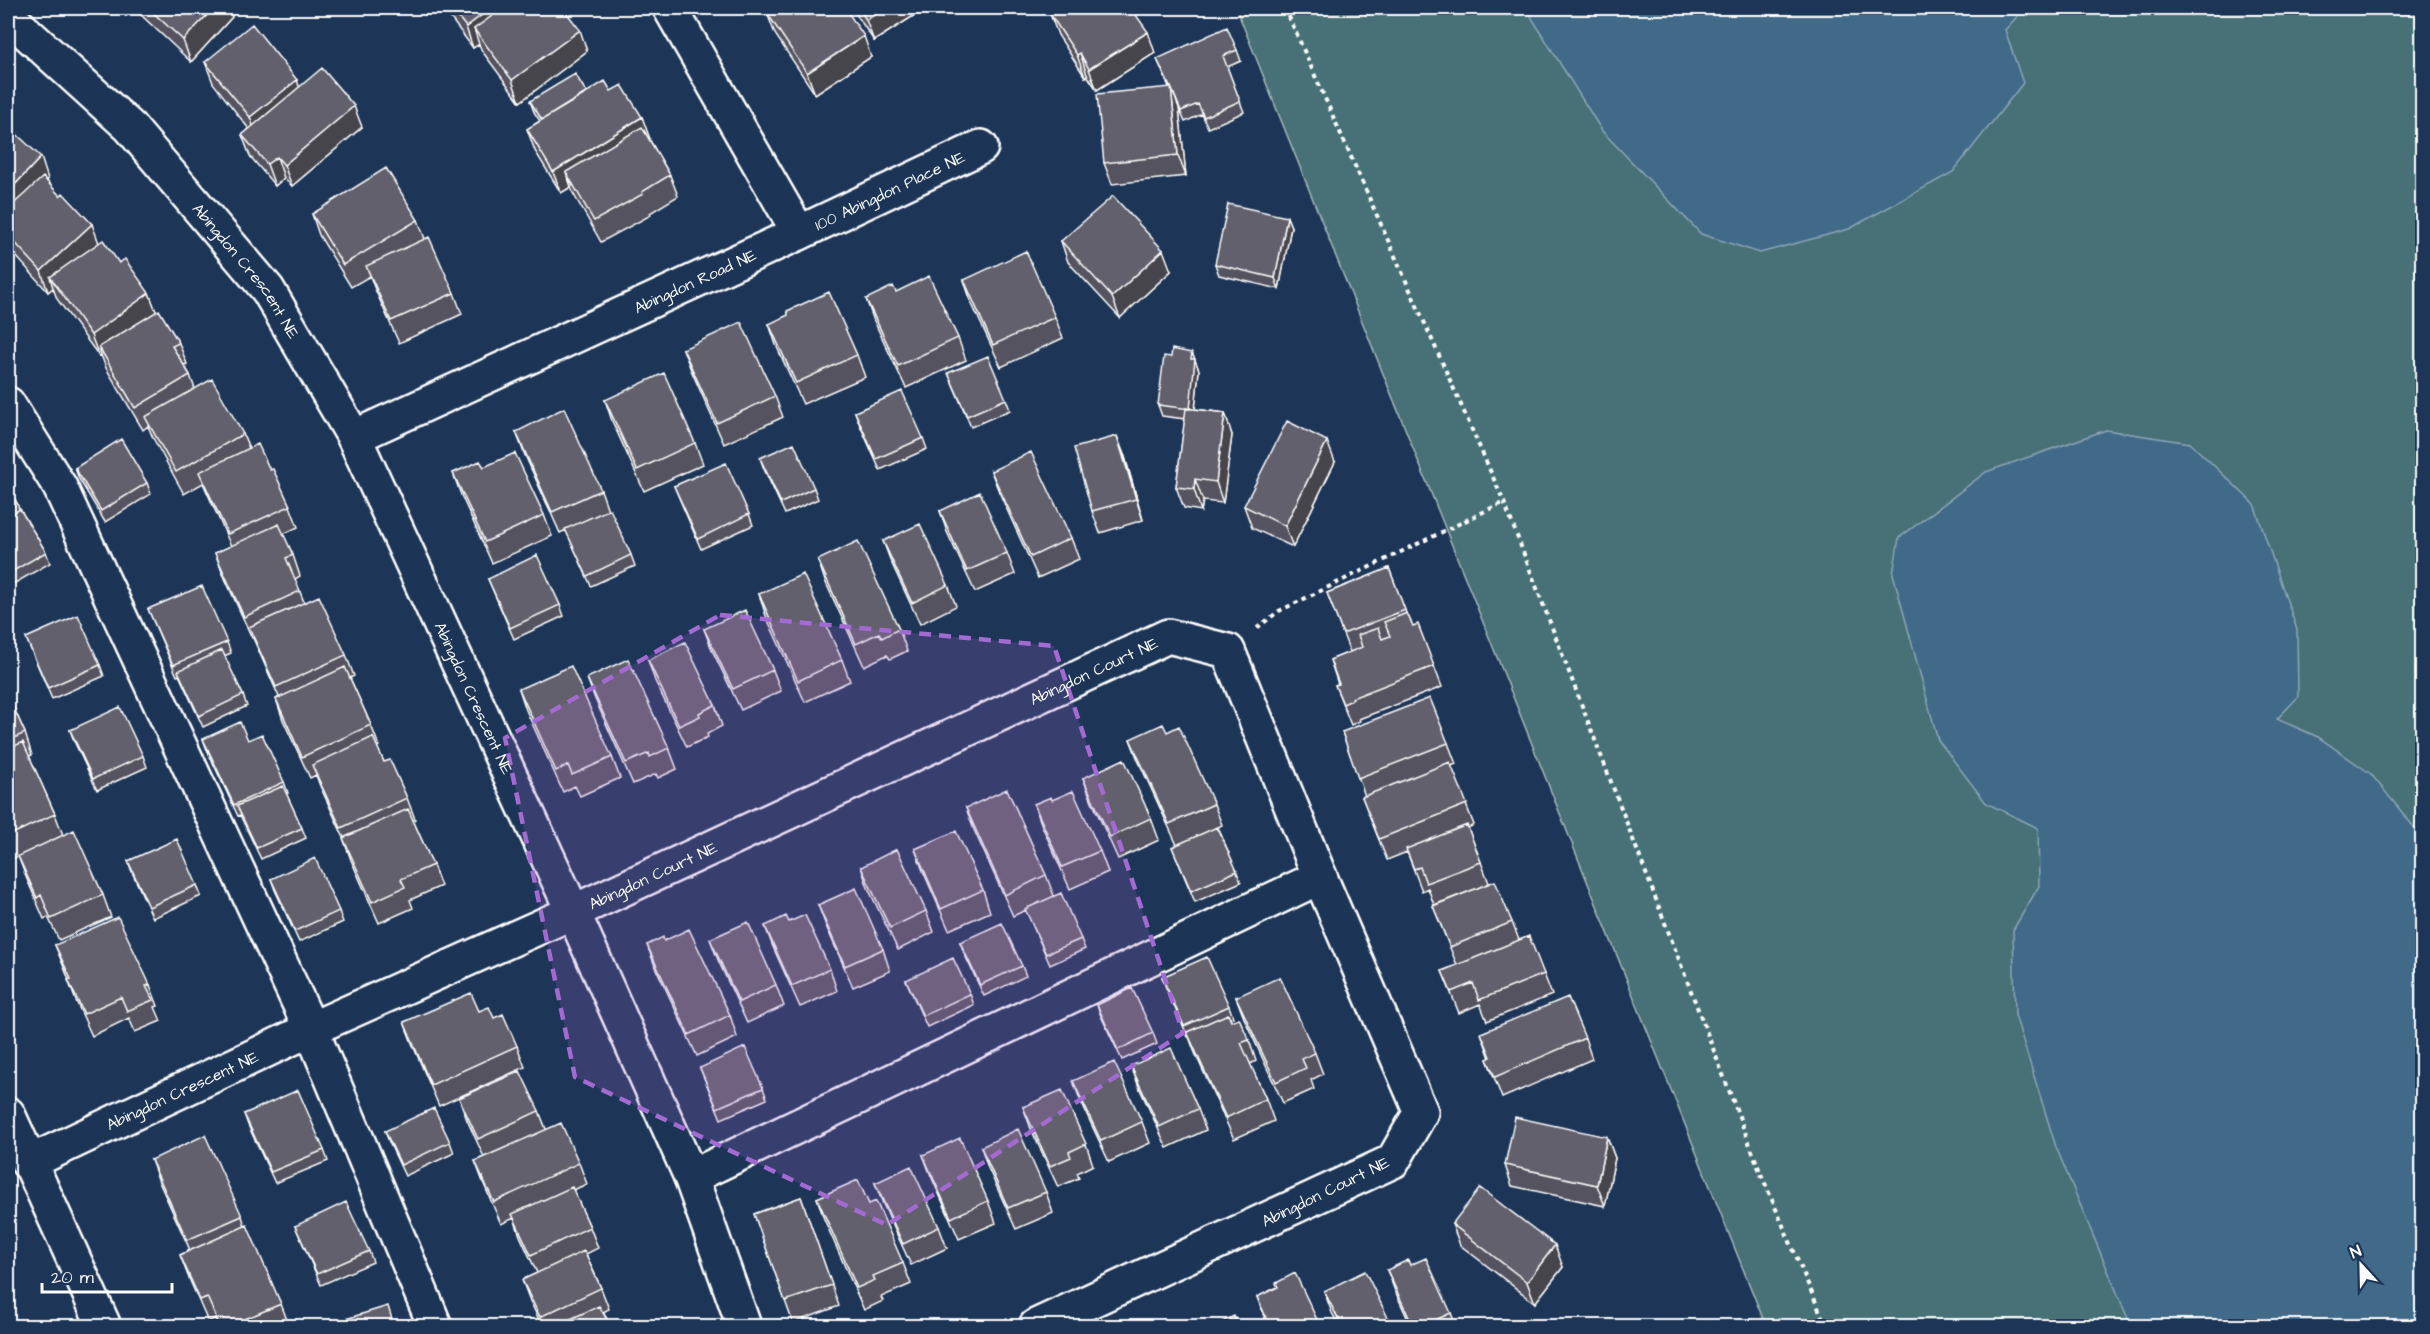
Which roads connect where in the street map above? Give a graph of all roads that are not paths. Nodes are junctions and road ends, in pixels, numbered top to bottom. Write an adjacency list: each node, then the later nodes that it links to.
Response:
1 (670, 8): 4 (street)
2 (8, 16): 6 (street, Abingdon Crescent NE)
3 (981, 147): 4 (street, 100 Abingdon Place NE)
4 (799, 233): 6 (street, Abingdon Road NE)
5 (8, 404): 9 (street)
6 (354, 437): 8 (street, Abingdon Crescent NE)
7 (1320, 877): 8 (street, Abingdon Court NE); 12 (street); 16 (street, Abingdon Court NE)
8 (573, 912): 9 (street, Abingdon Crescent NE); 12 (street, Abingdon Court NE)
9 (311, 1029): 11 (street, Abingdon Crescent NE); 14 (street)
10 (8, 1114): 11 (street)
11 (28, 1163): 13 (street)
12 (691, 1177): 15 (street, Abingdon Court NE)
13 (104, 1326)
14 (435, 1326)
15 (744, 1326)
16 (1036, 1326)

